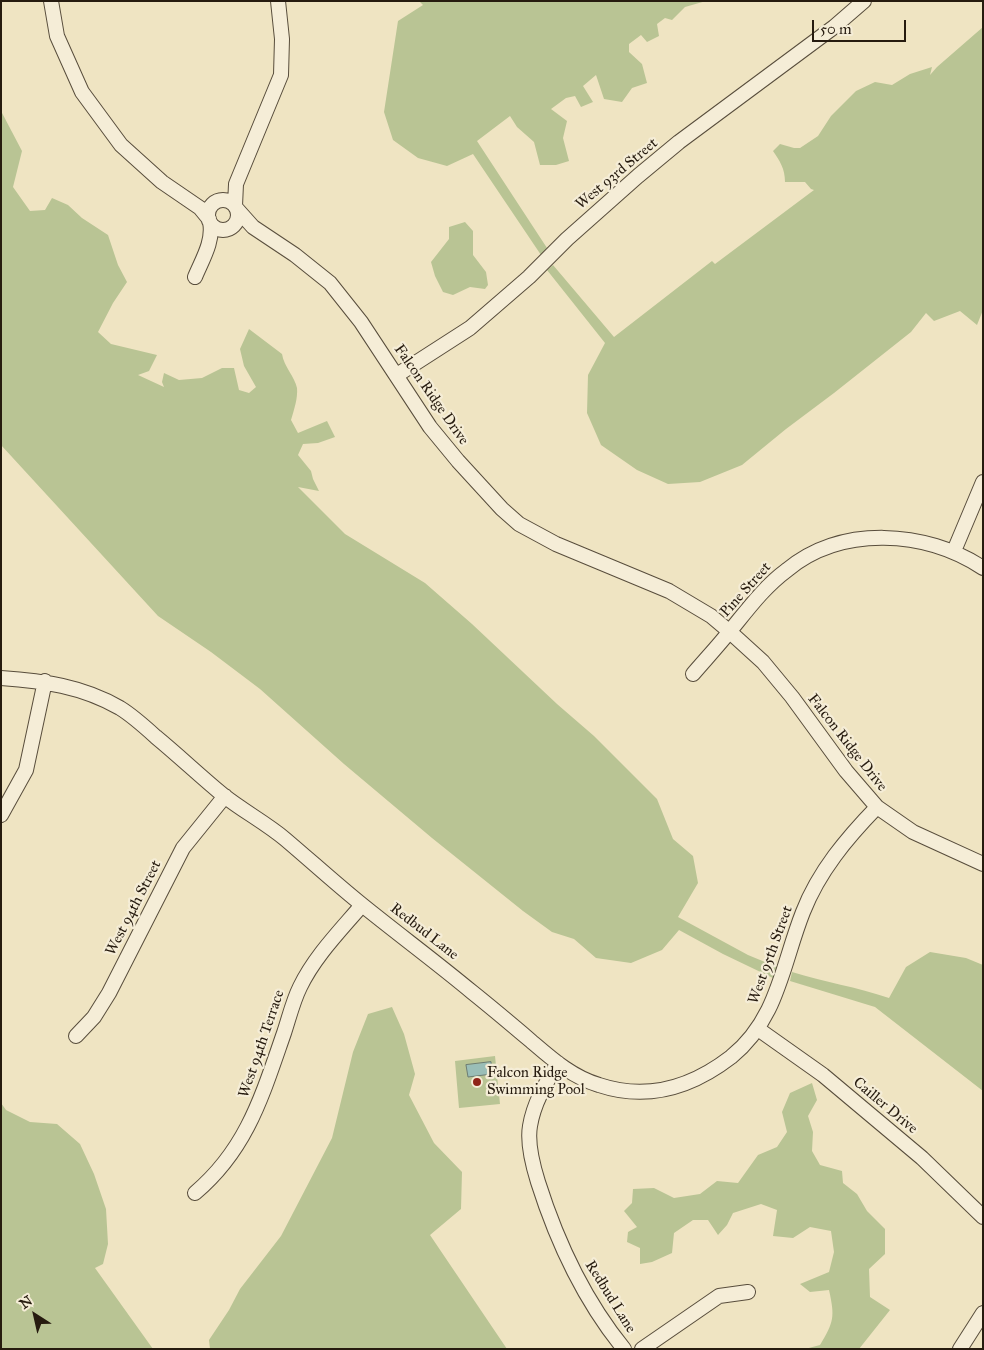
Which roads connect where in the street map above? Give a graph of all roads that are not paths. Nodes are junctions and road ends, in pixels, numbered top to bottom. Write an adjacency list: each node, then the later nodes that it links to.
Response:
1 (51, 1): 5 (street)
2 (278, 1): 4 (street)
3 (864, 1): 13 (street, West 93rd Street)
4 (236, 184): 6 (street); 7 (street)
5 (184, 196): 6 (street); 8 (street)
6 (216, 201): 7 (street); 8 (street)
7 (235, 207): 9 (street, Falcon Ridge Drive); 10 (street)
8 (209, 221): 10 (street); 11 (street)
9 (253, 227): 10 (street); 13 (street, Falcon Ridge Drive)
10 (226, 229): 11 (street)
11 (210, 242): 12 (street)
12 (195, 277)
13 (397, 375): 17 (street, Falcon Ridge Drive)
14 (983, 482): 15 (street)
15 (954, 551): 16 (street, Pine Street); 17 (street, Pine Street)
16 (983, 568)
17 (730, 632): 18 (street); 22 (street, Falcon Ridge Drive)
18 (693, 674)
19 (1, 678): 20 (street, Redbud Lane)
20 (45, 681): 21 (street, Redbud Lane); 23 (street)
21 (225, 796): 25 (street, Redbud Lane); 27 (street, West 94th Street)
22 (877, 807): 24 (street, Falcon Ridge Drive); 26 (street, West 95th Street)
23 (1, 815)
24 (983, 864)
25 (362, 905): 28 (street, Redbud Lane); 29 (street, West 94th Terrace)
26 (758, 1029): 28 (street, West 95th Street); 30 (street, Cailler Drive)
27 (76, 1036)
28 (558, 1063): 33 (street, Redbud Lane)
29 (195, 1193)
30 (983, 1217)
31 (748, 1292): 34 (street)
32 (983, 1313): 35 (street)
33 (624, 1349)
34 (642, 1349)
35 (960, 1349)

